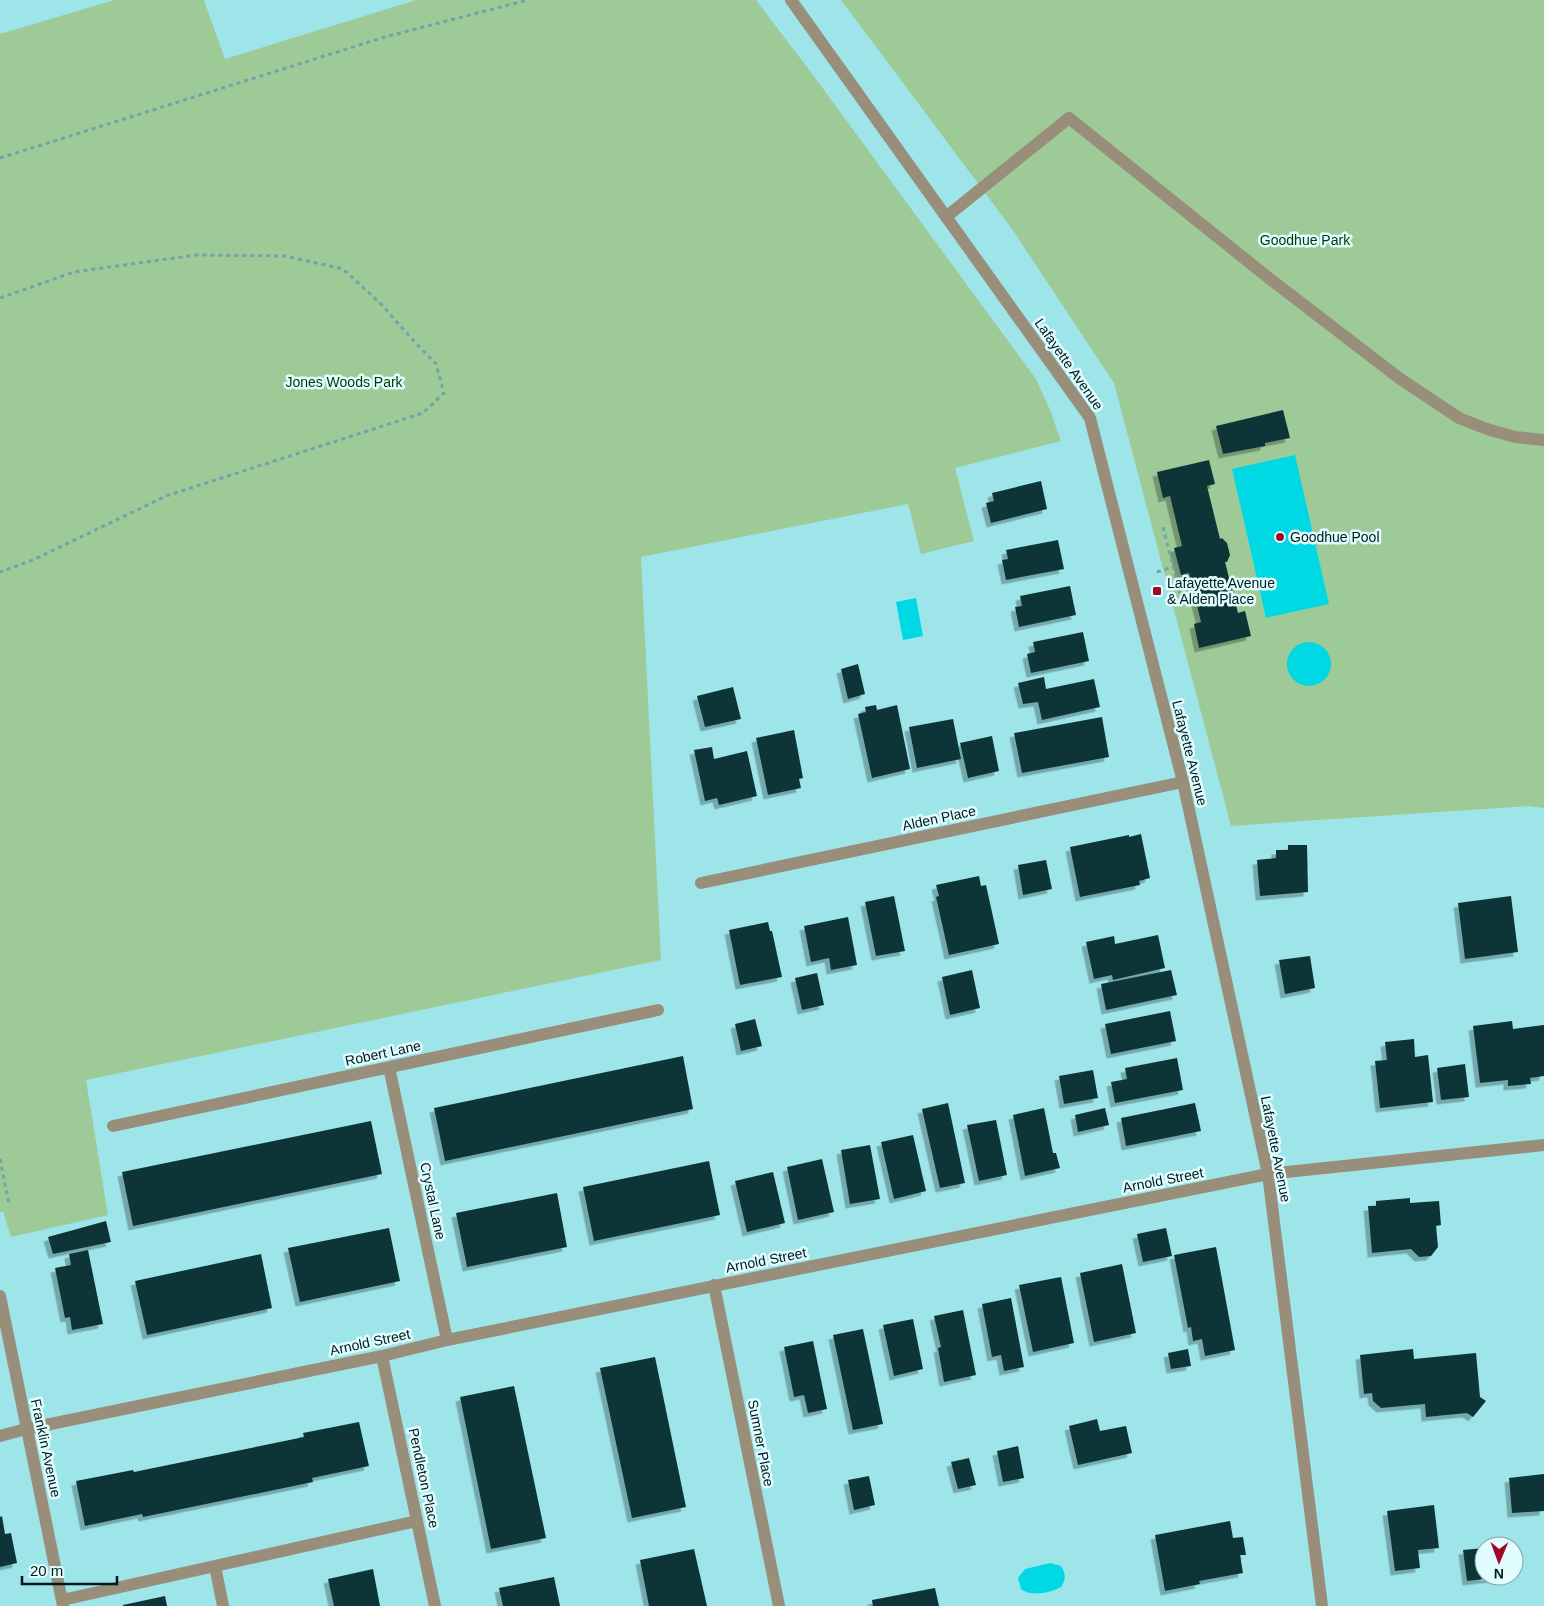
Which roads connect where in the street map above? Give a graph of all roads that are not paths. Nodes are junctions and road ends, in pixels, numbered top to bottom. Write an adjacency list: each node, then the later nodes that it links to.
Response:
1 (791, 0): 2 (street, Lafayette Avenue)
2 (946, 217): 3 (street); 4 (street, Lafayette Avenue)
3 (1544, 440)
4 (1183, 782): 5 (street, Alden Place); 10 (street, Lafayette Avenue)
5 (701, 883)
6 (658, 1010): 7 (street, Robert Lane)
7 (389, 1067): 8 (street, Robert Lane); 13 (street, Crystal Lane)
8 (113, 1126)
9 (1544, 1144): 10 (street, Arnold Street)
10 (1268, 1174): 11 (street, Arnold Street); 23 (street, Lafayette Avenue)
11 (714, 1285): 13 (street, Arnold Street); 22 (street, Sumner Place)
12 (0, 1296): 15 (street, Franklin Avenue)
13 (447, 1340): 14 (street, Arnold Street)
14 (382, 1356): 15 (street, Arnold Street); 17 (street, Pendleton Place)
15 (26, 1429): 16 (street, Arnold Street); 19 (street, Franklin Avenue)
16 (0, 1436)
17 (417, 1520): 18 (street); 21 (street, Pendleton Place)
18 (214, 1566): 19 (street); 20 (street)
19 (62, 1603)
20 (223, 1606)
21 (436, 1606)
22 (779, 1606)
23 (1322, 1606)

